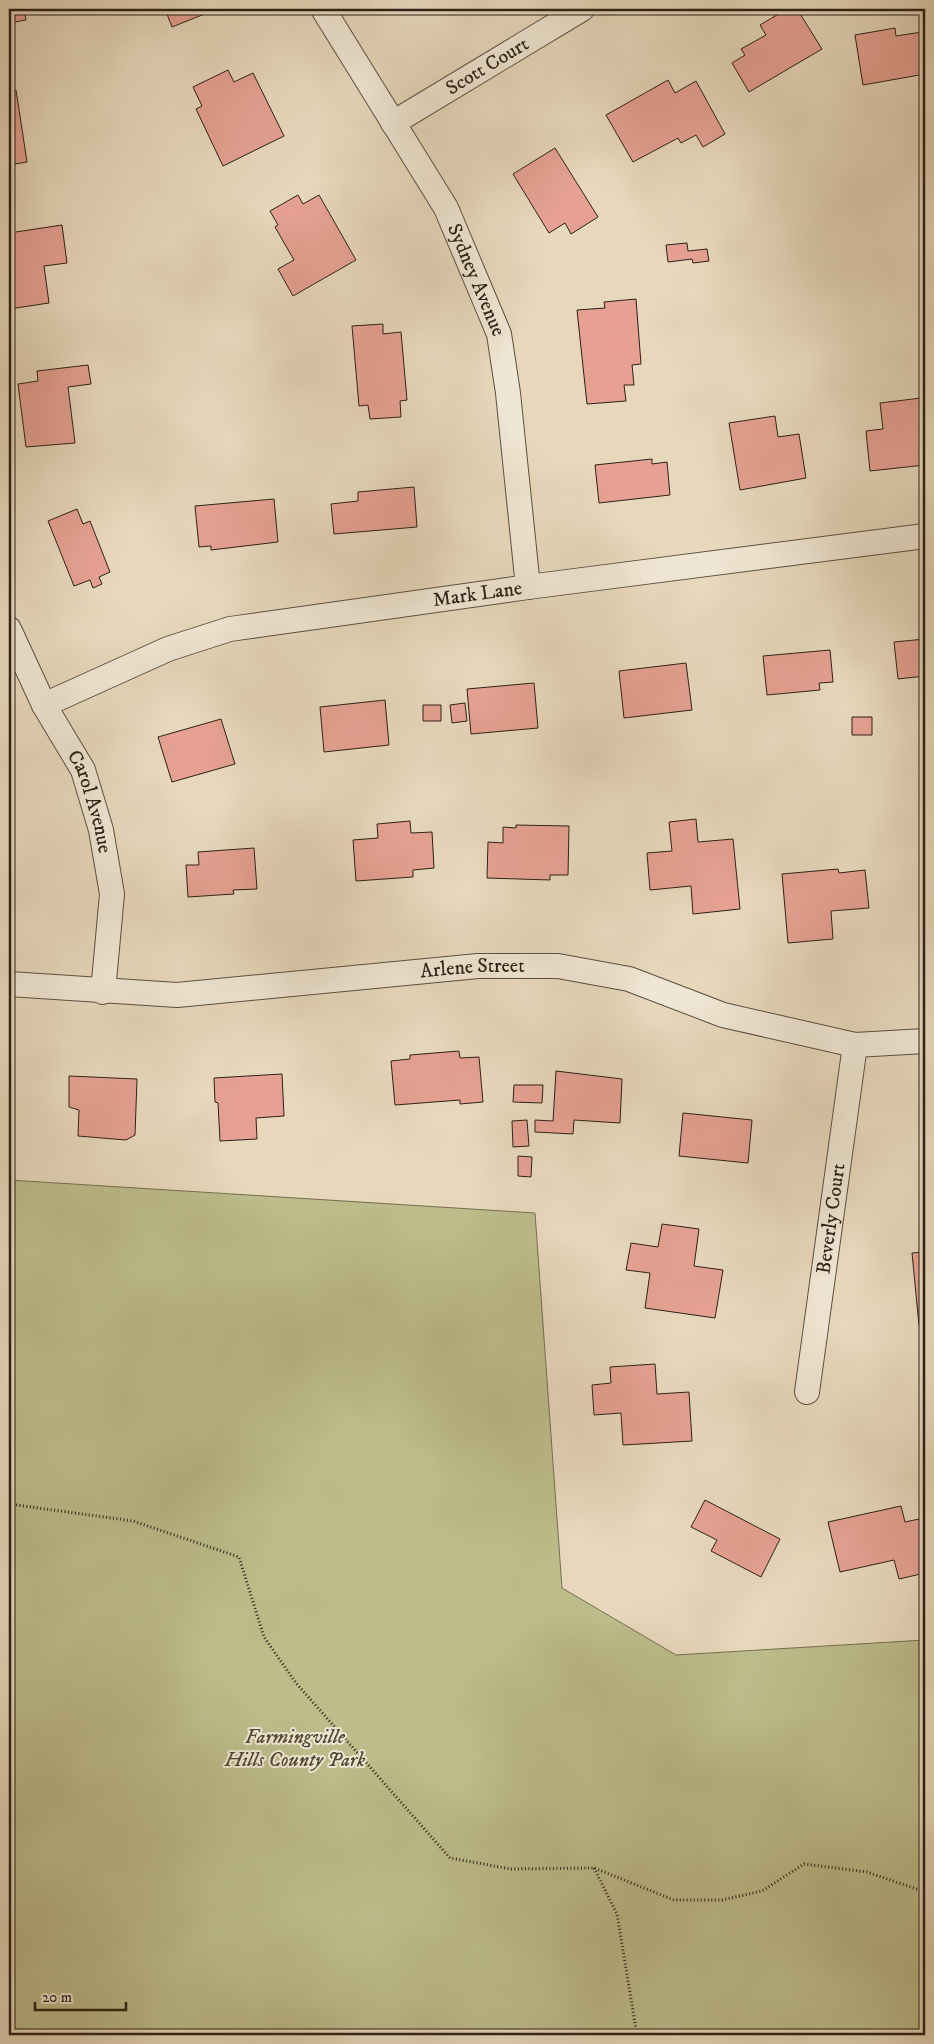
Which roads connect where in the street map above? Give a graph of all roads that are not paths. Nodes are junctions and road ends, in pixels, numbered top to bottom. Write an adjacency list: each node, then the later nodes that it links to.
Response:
1 (323, 9): 3 (street, Sydney Avenue)
2 (582, 9): 3 (street, Scott Court)
3 (393, 123): 5 (street, Sydney Avenue)
4 (925, 536): 5 (street, Mark Lane)
5 (528, 587): 7 (street, Mark Lane)
6 (9, 629): 7 (street, Carol Avenue)
7 (44, 705): 9 (street, Carol Avenue)
8 (9, 984): 9 (street, Arlene Street)
9 (104, 992): 11 (street, Arlene Street)
10 (925, 1041): 11 (street, Arlene Street)
11 (855, 1045): 12 (street, Beverly Court)
12 (807, 1392)

